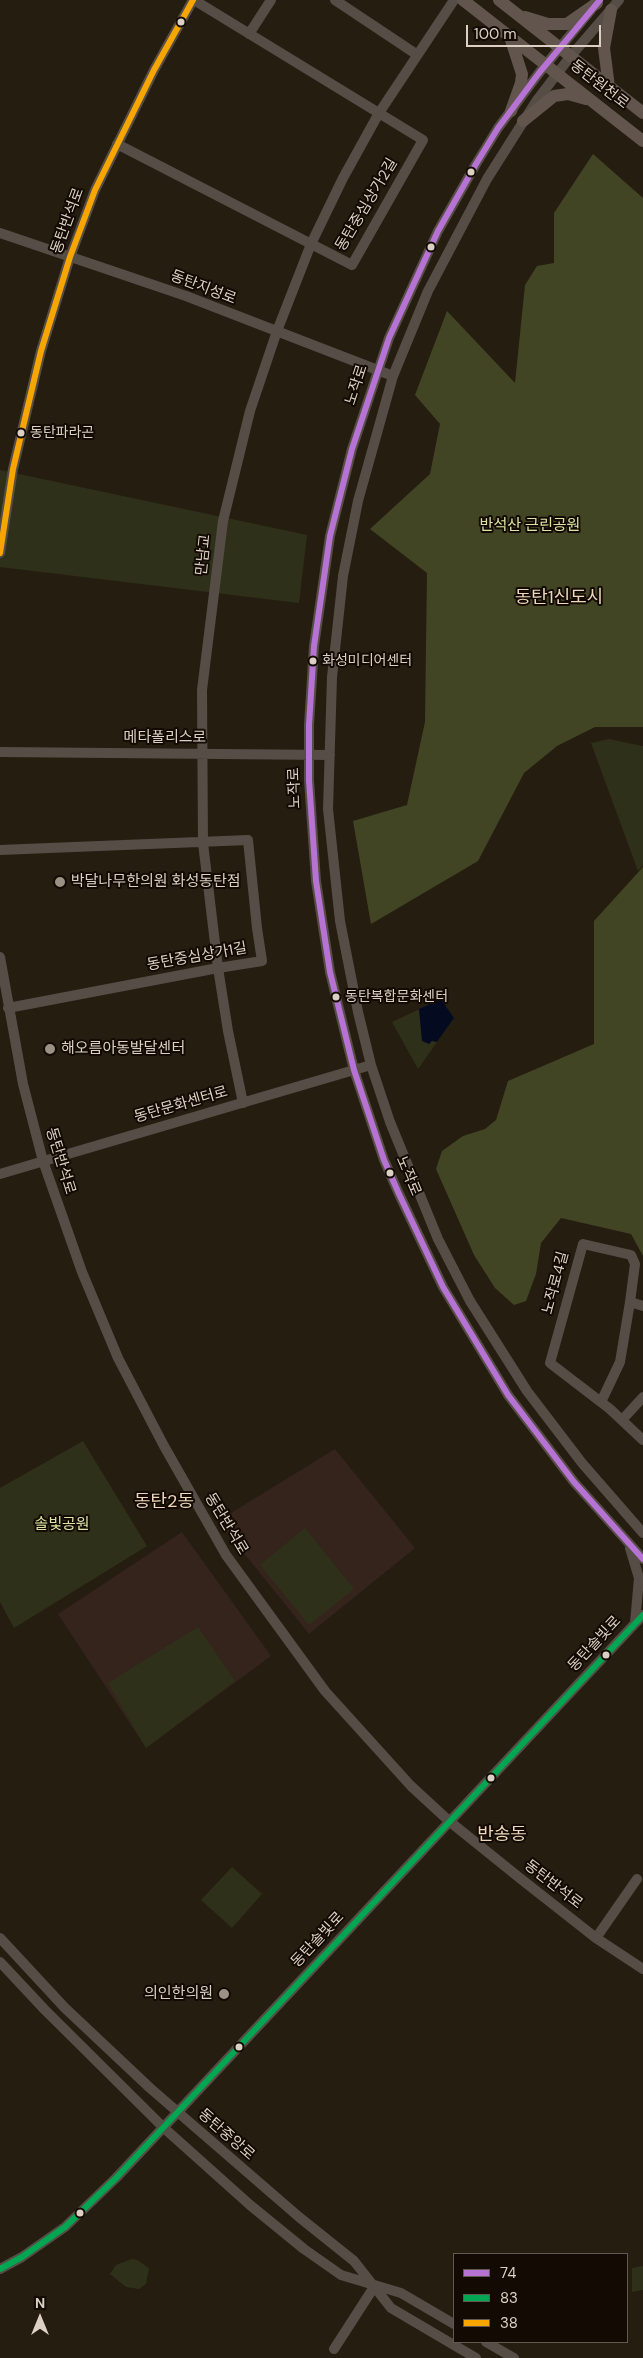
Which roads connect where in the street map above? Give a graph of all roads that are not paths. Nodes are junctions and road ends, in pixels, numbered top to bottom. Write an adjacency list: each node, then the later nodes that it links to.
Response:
1 (193, 0): 10 (street, 동탄중심상가2길); 24 (street, 동탄반석로)
2 (271, 0): 10 (street)
3 (335, 0): 13 (street)
4 (454, 0): 13 (street, 만남교)
5 (463, 0): 9 (main road, 동탄원천로)
6 (499, 0): 8 (main road, 동탄원천로)
7 (607, 3): 8 (main road); 12 (street, 노작로); 14 (street, 노작로); 17 (main road)
8 (515, 12): 9 (main road); 12 (main road, 동탄원천로)
9 (496, 25): 11 (main road, 동탄원천로)
10 (249, 34): 19 (street, 동탄중심상가2길)
11 (510, 37): 15 (main road, 동탄원천로); 21 (main road)
12 (560, 48): 14 (main road, 동탄원천로); 15 (street, 노작로)
13 (416, 54): 19 (street, 만남교)
14 (570, 57): 16 (street, 노작로); 17 (main road, 동탄원천로)
15 (546, 65): 16 (main road, 동탄원천로); 21 (street, 노작로)
16 (557, 73): 18 (main road, 동탄원천로); 22 (street, 노작로)
17 (609, 87): 20 (main road, 동탄원천로)
18 (592, 101): 22 (main road); 23 (main road, 동탄원천로)
19 (379, 113): 26 (street, 만남교); 26 (street, 동탄중심상가2길)
20 (643, 113)
21 (508, 115): 22 (street); 28 (street, 노작로)
22 (520, 125): 29 (street, 노작로)
23 (643, 141)
24 (117, 144): 26 (street, 동탄중심상가2길); 27 (street, 동탄반석로)
25 (0, 233): 27 (street, 동탄지성로)
26 (311, 244): 30 (street, 만남교)
27 (70, 257): 30 (street, 동탄지성로); 35 (street, 동탄반석로)
28 (399, 316): 29 (street); 31 (street, 노작로)
29 (415, 322): 32 (street, 노작로)
30 (277, 332): 31 (street, 동탄지성로); 37 (street, 만남교)
31 (377, 370): 32 (street, 동탄지성로); 33 (street, 노작로)
32 (393, 376): 34 (street, 노작로)
33 (354, 442): 34 (street); 38 (street, 노작로)
34 (372, 447): 39 (street, 노작로)
35 (0, 553)
36 (0, 752): 37 (street, 메타폴리스로)
37 (202, 754): 38 (street, 메타폴리스로); 42 (street, 만남교)
38 (309, 754): 39 (street, 메타폴리스로); 40 (street, 노작로)
39 (330, 755): 41 (street, 노작로)
40 (311, 809): 41 (street); 48 (street, 노작로)
41 (328, 809): 46 (street, 노작로)
42 (203, 843): 43 (street, 동탄중심상가1길); 45 (street, 만남교); 45 (street, 동탄중심상가1길)
43 (0, 850)
44 (0, 957): 47 (street, 동탄반석로)
45 (218, 968): 47 (street, 동탄중심상가1길); 51 (street, 만남교)
46 (356, 1007): 48 (street); 49 (street, 노작로)
47 (8, 1008): 54 (street, 동탄반석로)
48 (339, 1011): 50 (street, 노작로)
49 (371, 1065): 50 (street, 동탄문화센터로); 52 (street, 노작로)
50 (354, 1070): 51 (street, 동탄문화센터로); 53 (street, 노작로)
51 (243, 1103): 54 (street, 동탄문화센터로)
52 (390, 1122): 53 (street); 62 (street, 노작로)
53 (373, 1127): 64 (street, 노작로)
54 (43, 1161): 55 (street, 동탄문화센터로); 68 (street, 동탄반석로)
55 (0, 1174)
56 (630, 1302): 57 (street); 59 (street, 노작로4길); 59 (street, 노작로4길)
57 (643, 1306)
58 (643, 1397): 60 (street)
59 (601, 1402): 60 (street, 노작로4길)
60 (622, 1420): 61 (street, 노작로4길)
61 (643, 1440)
62 (643, 1533)
63 (643, 1540): 64 (street)
64 (628, 1544): 65 (street, 노작로); 67 (street)
65 (643, 1559)
66 (643, 1615): 67 (street, 동탄솔빛로)
67 (639, 1622): 68 (street, 동탄솔빛로)
68 (449, 1822): 71 (street, 동탄반석로); 74 (street, 동탄솔빛로)
69 (637, 1879): 71 (street)
70 (0, 1938): 74 (street, 동탄중앙로)
71 (596, 1938): 73 (street, 동탄반석로)
72 (0, 1962): 75 (street)
73 (643, 1969)
74 (177, 2112): 75 (street, 동탄솔빛로); 77 (street, 동탄중앙로)
75 (164, 2128): 76 (street, 동탄솔빛로); 77 (street)
76 (0, 2269)
77 (374, 2287): 78 (street); 80 (street); 81 (street, 동탄중앙로)
78 (453, 2323)
79 (488, 2343): 82 (street)
80 (334, 2349)
81 (476, 2358)
82 (514, 2358)

